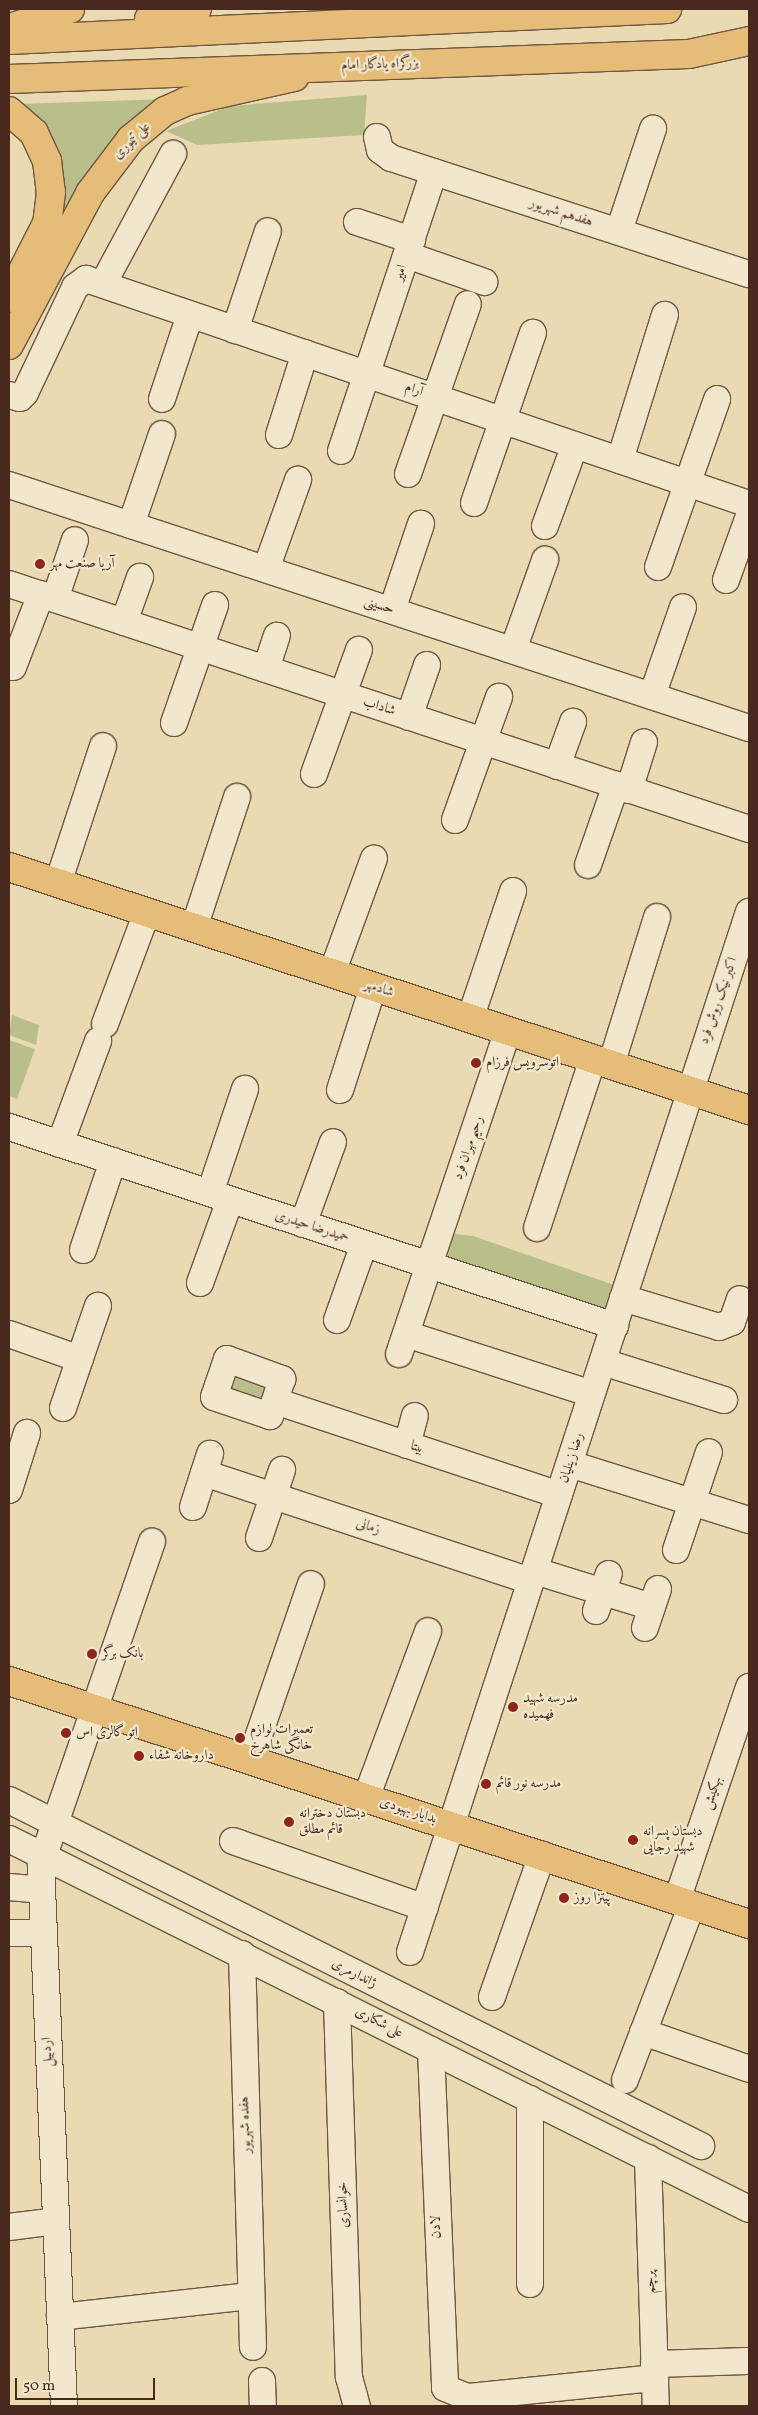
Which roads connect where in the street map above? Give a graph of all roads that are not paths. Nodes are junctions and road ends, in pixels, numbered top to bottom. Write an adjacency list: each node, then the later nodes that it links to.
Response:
1 (70, 9): 4 (main road)
2 (197, 9): 5 (main road)
3 (667, 9): 5 (main road)
4 (9, 28)
5 (86, 34): 6 (main road)
6 (9, 40)
7 (749, 41): 9 (main road, بزرگراه یادگار امام)
8 (749, 51): 9 (main road)
9 (689, 54): 10 (main road, بزرگراه یادگار امام)
10 (354, 66): 11 (main road, بزرگراه یادگار امام); 30 (main road, علی تیموری)
11 (9, 79)
12 (9, 112): 24 (main road)
13 (653, 129): 19 (street)
14 (377, 141): 16 (street, هفدهم شهریور)
15 (173, 154): 22 (street)
16 (434, 172): 19 (street, هفدهم شهریور); 20 (street, امیر)
17 (357, 222): 20 (street)
18 (268, 231): 28 (street)
19 (618, 231): 21 (street, هفدهم شهریور)
20 (409, 248): 23 (street); 32 (street, امیر)
21 (749, 272)
22 (91, 282): 26 (street, آرام); 33 (street)
23 (484, 282)
24 (9, 298)
25 (468, 304): 34 (street)
26 (190, 314): 28 (street, آرام); 35 (street)
27 (665, 315): 42 (street)
28 (235, 330): 31 (street, آرام)
29 (533, 333): 37 (street)
30 (9, 345)
31 (305, 354): 32 (street, آرام); 39 (street)
32 (369, 375): 34 (street, آرام); 41 (street, امیر)
33 (9, 395)
34 (436, 398): 37 (street, آرام); 43 (street)
35 (162, 399)
36 (717, 399): 45 (street)
37 (504, 421): 40 (street, آرام); 47 (street)
38 (162, 434): 51 (street)
39 (279, 434)
40 (575, 445): 42 (street, آرام); 52 (street)
41 (341, 451)
42 (620, 460): 45 (street, آرام)
43 (408, 474)
44 (298, 480): 56 (street)
45 (688, 483): 48 (street, آرام); 55 (street)
46 (9, 485): 51 (street, حسینی)
47 (474, 503)
48 (749, 504)
49 (749, 516): 58 (street)
50 (421, 524): 63 (street)
51 (131, 525): 56 (street, حسینی)
52 (545, 526)
53 (75, 540): 60 (street)
54 (545, 560): 68 (street)
55 (658, 567)
56 (266, 569): 63 (street, حسینی)
57 (140, 577): 64 (street)
58 (726, 580)
59 (9, 584): 60 (street, شاداب)
60 (48, 597): 64 (street, شاداب); 70 (street)
61 (215, 605): 66 (street)
62 (683, 607): 73 (street)
63 (392, 610): 68 (street, حسینی)
64 (124, 622): 66 (street, شاداب)
65 (278, 636): 71 (street)
66 (200, 647): 71 (street, شاداب); 77 (street)
67 (359, 650): 72 (street)
68 (513, 650): 73 (street, حسینی)
69 (427, 665): 75 (street)
70 (13, 667)
71 (266, 669): 72 (street, شاداب)
72 (342, 694): 75 (street, شاداب); 83 (street)
73 (652, 696): 78 (street, حسینی)
74 (499, 697): 79 (street)
75 (410, 717): 79 (street, شاداب)
76 (573, 722): 82 (street)
77 (174, 723)
78 (749, 728)
79 (483, 741): 82 (street, شاداب); 86 (street)
80 (644, 742): 84 (street)
81 (103, 746): 91 (street)
82 (557, 766): 84 (street, شاداب)
83 (314, 774)
84 (622, 787): 87 (street, شاداب); 89 (street)
85 (237, 797): 96 (street)
86 (455, 820)
87 (749, 830)
88 (374, 858): 97 (street)
89 (588, 865)
90 (9, 867): 91 (main road, شادمهر)
91 (58, 883): 93 (main road, شادمهر)
92 (512, 890): 99 (street)
93 (147, 912): 96 (main road, شادمهر); 108 (street)
94 (749, 912): 104 (street, اکبر نیک روش فرد)
95 (657, 918): 101 (street)
96 (194, 928): 97 (main road, شادمهر)
97 (332, 973): 98 (main road, شادمهر)
98 (373, 987): 99 (main road, شادمهر); 103 (street)
99 (470, 1019): 100 (main road, شادمهر)
100 (508, 1031): 101 (main road, شادمهر); 115 (street, رحیم مهران فرد)
101 (602, 1062): 104 (main road, شادمهر); 112 (street)
102 (245, 1089): 110 (street)
103 (340, 1090)
104 (689, 1091): 105 (main road, شادمهر); 117 (street, رضا زینلیان)
105 (749, 1110)
106 (9, 1127): 108 (street, حمیدرضا حیدری)
107 (333, 1142): 111 (street)
108 (60, 1144): 109 (street, حمیدرضا حیدری)
109 (113, 1161): 110 (street, حمیدرضا حیدری); 114 (street)
110 (220, 1196): 111 (street, حمیدرضا حیدری); 116 (street)
111 (303, 1224): 113 (street, حمیدرضا حیدری)
112 (536, 1228)
113 (364, 1244): 115 (street, حمیدرضا حیدری); 120 (street)
114 (82, 1250)
115 (429, 1265): 121 (street, حمیدرضا حیدری); 125 (street, رحیم مهران فرد)
116 (200, 1283)
117 (624, 1298): 118 (street); 121 (street, رضا زینلیان)
118 (740, 1299)
119 (98, 1306): 123 (street)
120 (337, 1320)
121 (615, 1326): 124 (street, رضا زینلیان)
122 (9, 1334): 123 (street)
123 (80, 1359): 128 (street)
124 (603, 1362): 125 (street, رضا زینلیان); 127 (street)
125 (592, 1394): 133 (street, رضا زینلیان)
126 (275, 1400): 131 (street, بیتا)
127 (724, 1400)
128 (64, 1408)
129 (415, 1416): 131 (street)
130 (27, 1433): 135 (street)
131 (407, 1444): 137 (street, بیتا)
132 (709, 1452): 138 (street)
133 (570, 1464): 137 (street, رضا زینلیان); 138 (street)
134 (282, 1470): 136 (street)
135 (9, 1490)
136 (273, 1496): 139 (street, زمانی); 141 (street); 144 (street, زمانی)
137 (559, 1496): 144 (street, رضا زینلیان)
138 (692, 1502): 140 (street); 143 (street)
139 (193, 1507)
140 (749, 1520)
141 (259, 1538)
142 (152, 1542): 150 (street, اردبیل)
143 (676, 1550)
144 (533, 1576): 146 (street); 155 (street, رضا زینلیان)
145 (311, 1584): 151 (street)
146 (651, 1608)
147 (428, 1631): 152 (street)
148 (9, 1681): 150 (main road, بدایار بهبودی)
149 (749, 1686): 162 (street, بهکیش)
150 (96, 1708): 151 (main road, بدایار بهبودی); 154 (street, اردبیل)
151 (250, 1761): 152 (main road, بدایار بهبودی)
152 (366, 1798): 155 (main road, بدایار بهبودی)
153 (9, 1800): 154 (street, ژاندارمری)
154 (54, 1822): 158 (street, اردبیل); 176 (street, ژاندارمری)
155 (452, 1825): 159 (main road, بدایار بهبودی); 163 (street, رضا زینلیان)
156 (9, 1839): 158 (street, علی شکاری)
157 (233, 1841): 163 (street)
158 (43, 1855): 161 (street, اردبیل); 168 (street, علی شکاری)
159 (542, 1855): 162 (main road, بدایار بهبودی); 169 (street)
160 (9, 1887): 161 (street)
161 (41, 1890): 165 (street, اردبیل)
162 (685, 1902): 164 (main road, بدایار بهبودی); 171 (street, بهکیش)
163 (425, 1908): 167 (street, رضا زینلیان)
164 (749, 1924)
165 (43, 1933): 166 (street); 179 (street, اردبیل)
166 (9, 1934)
167 (410, 1952)
168 (242, 1954): 170 (street, علی شکاری); 182 (street, هفده شهریور)
169 (492, 1997)
170 (338, 2002): 172 (street, علی شکاری); 191 (street, خوانساری)
171 (643, 2032): 173 (street); 174 (street, بهکیش)
172 (432, 2050): 175 (street, علی شکاری); 188 (street, لادن)
173 (749, 2069)
174 (625, 2080)
175 (530, 2099): 177 (street, علی شکاری); 181 (street)
176 (701, 2146)
177 (648, 2158): 178 (street, علی شکاری); 186 (street, پرچم)
178 (749, 2209)
179 (56, 2221): 180 (street); 183 (street, اردبیل)
180 (9, 2227)
181 (530, 2284)
182 (251, 2296): 183 (street); 184 (street, هفده شهریور)
183 (60, 2317): 189 (street, اردبیل)
184 (253, 2347)
185 (749, 2360): 186 (street)
186 (654, 2371): 188 (street); 192 (street, پرچم)
187 (262, 2381): 190 (street)
188 (459, 2401)
189 (64, 2406)
190 (263, 2406)
191 (357, 2406)
192 (656, 2406)

